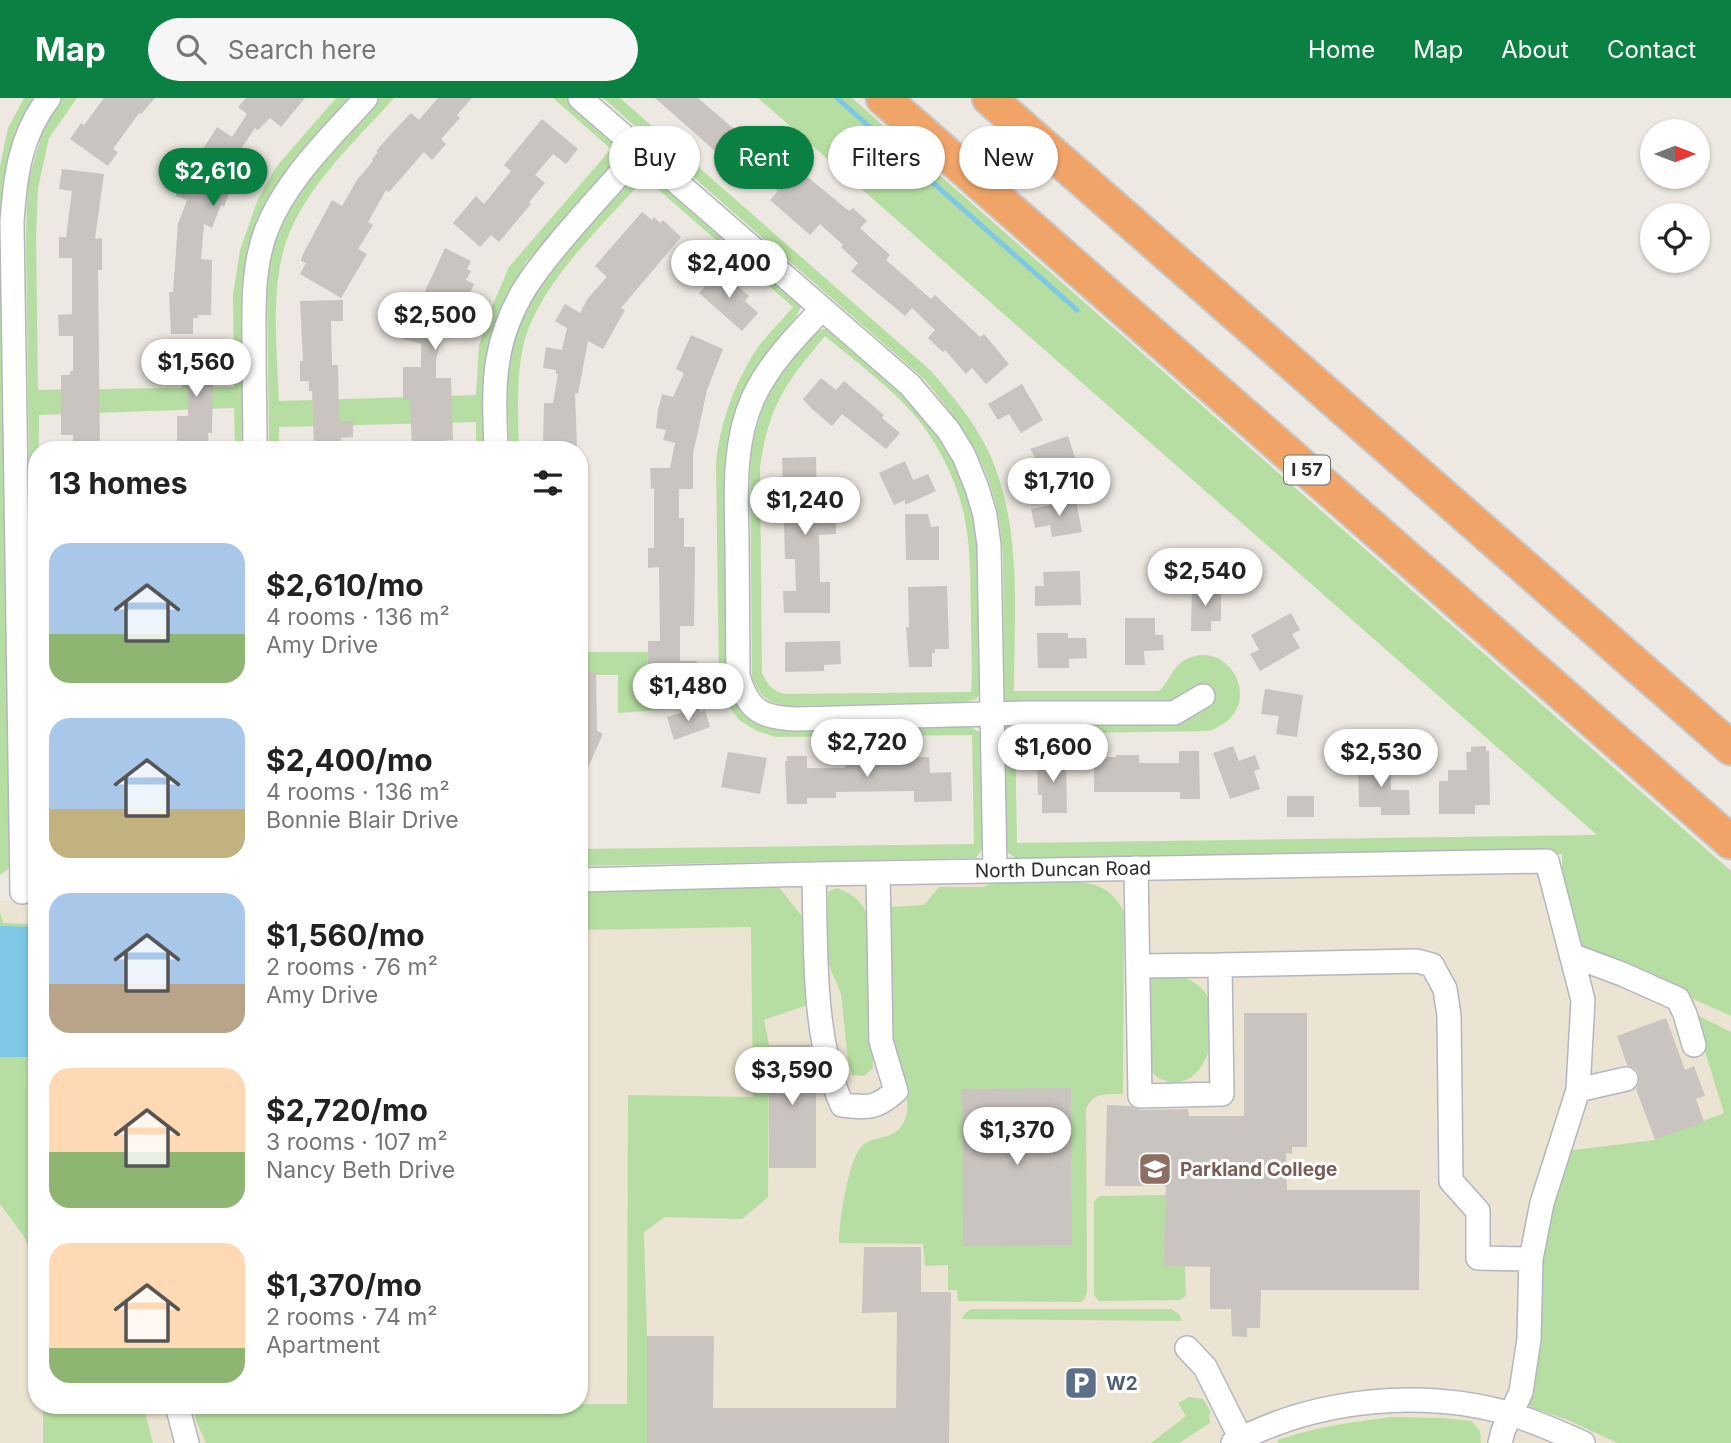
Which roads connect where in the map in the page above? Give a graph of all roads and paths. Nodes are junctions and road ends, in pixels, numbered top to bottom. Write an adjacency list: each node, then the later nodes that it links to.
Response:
1 (49, 98): 9 (street)
2 (366, 98): 11 (street)
3 (580, 98): 6 (street)
4 (883, 98): 17 (highway, I 57)
5 (989, 98): 16 (highway)
6 (612, 126)
7 (609, 186): 12 (street)
8 (684, 189): 10 (street)
9 (6, 261): 15 (street)
10 (822, 309): 14 (street); 14 (street)
11 (255, 441)
12 (496, 441)
13 (1203, 696): 14 (street)
14 (992, 714): 19 (street)
15 (28, 729): 23 (street)
16 (1731, 748)
17 (1731, 842)
18 (1136, 868): 19 (street, North Duncan Road); 24 (street, North Duncan Road); 26 (street)
19 (995, 871): 20 (street, North Duncan Road)
20 (878, 873): 21 (street, North Duncan Road); 21 (street)
21 (814, 874): 22 (street, North Duncan Road)
22 (588, 880)
23 (19, 892)
24 (1571, 955): 27 (street); 29 (street)
25 (1220, 965): 26 (street); 26 (street); 30 (street)
26 (1138, 966)
27 (1694, 1045)
28 (1626, 1079): 29 (street)
29 (1578, 1090): 30 (street)
30 (1531, 1259): 33 (street)
31 (1187, 1348): 34 (street)
32 (179, 1414): 35 (street)
33 (1511, 1415): 34 (street); 36 (street); 37 (street)
34 (1237, 1441)
35 (187, 1443)
36 (1500, 1443)
37 (1583, 1443)

